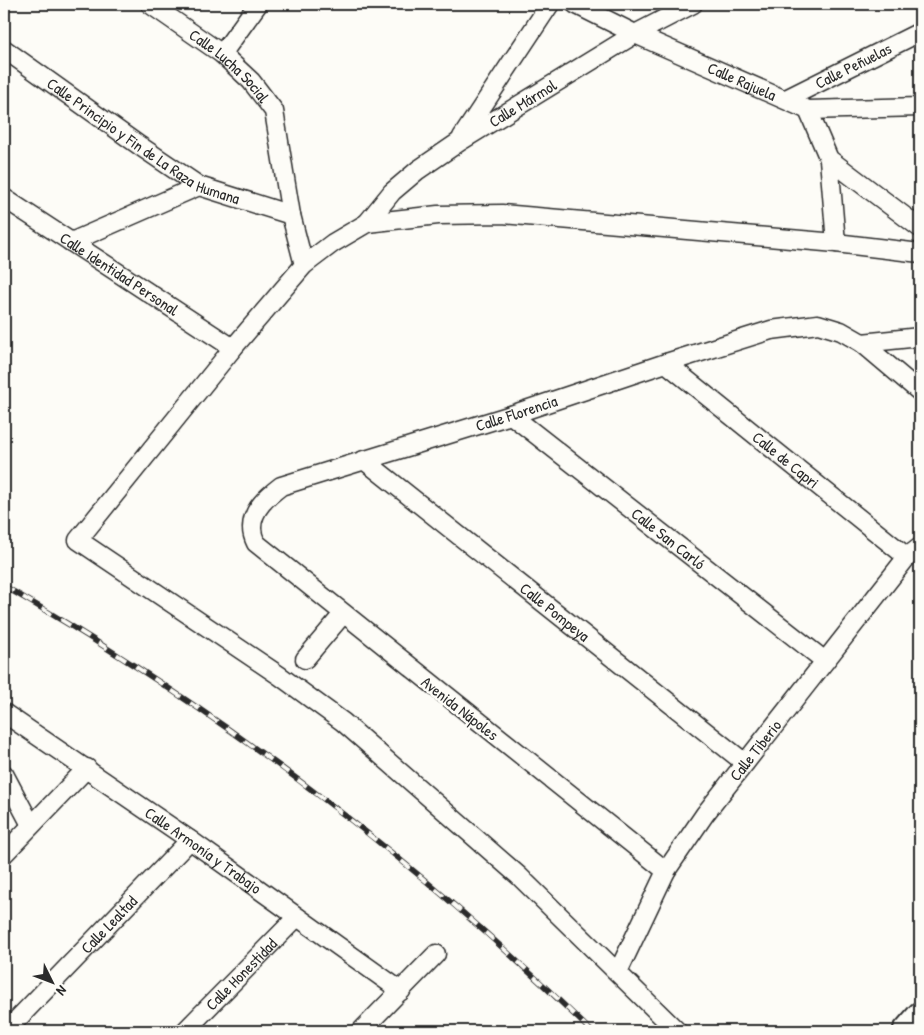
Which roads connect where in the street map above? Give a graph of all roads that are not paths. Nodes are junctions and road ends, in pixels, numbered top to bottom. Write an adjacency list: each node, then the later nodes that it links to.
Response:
1 (150, 4): 9 (street, Calle Lucha Social)
2 (258, 4): 9 (street)
3 (550, 4): 13 (street)
4 (576, 4): 7 (street, Calle Rajuela)
5 (693, 4): 7 (street, Calle Mármol)
6 (920, 32): 10 (street, Calle Peñuelas)
7 (635, 34): 10 (street, Calle Rajuela); 13 (street, Calle Mármol)
8 (4, 49): 15 (street, Calle Principio y Fin de La Raza Humana)
9 (222, 54): 17 (street, Calle Lucha Social)
10 (786, 99): 12 (street, Calle Rajuela)
11 (920, 107): 12 (street, Calle Rajuela)
12 (808, 110): 14 (street)
13 (459, 142): 18 (street, Calle Mármol)
14 (829, 160): 19 (street); 21 (street)
15 (199, 186): 17 (street, Calle Principio y Fin de La Raza Humana); 20 (street)
16 (4, 198): 20 (street, Calle Identidad Personal)
17 (292, 215): 23 (street, Calle Lucha Social)
18 (367, 223): 21 (street); 23 (street)
19 (919, 226)
20 (71, 242): 26 (street, Calle Identidad Personal)
21 (836, 243): 22 (street)
22 (920, 253)
23 (304, 266): 26 (street)
24 (920, 337): 25 (street)
25 (862, 344): 27 (street, Calle Florencia); 28 (street)
26 (233, 348): 46 (street)
27 (666, 363): 29 (street, Calle Florencia); 32 (street, Calle de Capri)
28 (920, 392)
29 (511, 415): 30 (street, Calle Florencia); 35 (street, Calle San Carló)
30 (364, 460): 31 (street, Calle Florencia); 37 (street, Calle Pompeya)
31 (256, 544): 33 (street, Avenida Nápoles)
32 (914, 552): 35 (street, Calle Tiberio)
33 (343, 614): 34 (street); 43 (street, Avenida Nápoles)
34 (305, 659)
35 (825, 661): 37 (street, Calle Tiberio)
36 (4, 712): 38 (street, Calle Armonía y Trabajo)
37 (745, 762): 43 (street, Calle Tiberio)
38 (87, 768): 40 (street); 41 (street, Calle Armonía y Trabajo)
39 (4, 774): 40 (street)
40 (31, 826): 42 (street)
41 (190, 840): 44 (street, Calle Armonía y Trabajo); 49 (street, Calle Lealtad)
42 (4, 854)
43 (666, 871): 46 (street, Calle Tiberio)
44 (297, 917): 47 (street, Calle Armonía y Trabajo); 50 (street, Calle Honestidad)
45 (436, 954): 47 (street)
46 (618, 972): 52 (street)
47 (401, 991): 51 (street)
48 (920, 1015): 53 (street)
49 (6, 1031)
50 (186, 1031)
51 (361, 1031)
52 (677, 1031)
53 (906, 1031)

